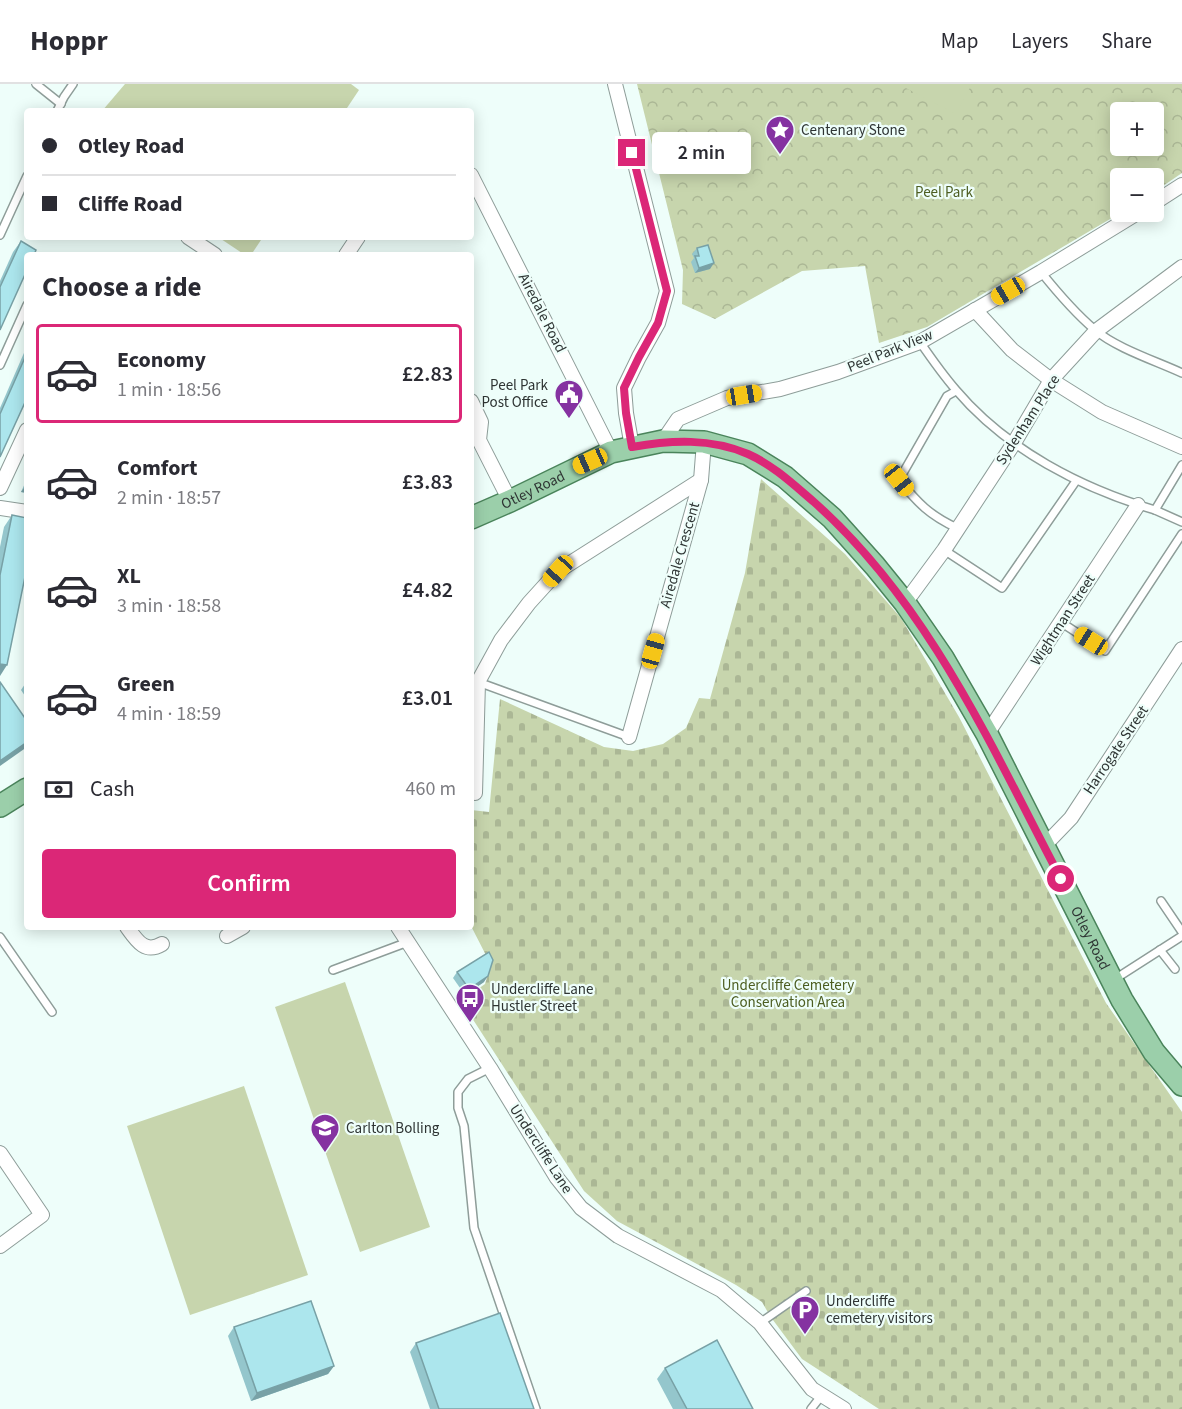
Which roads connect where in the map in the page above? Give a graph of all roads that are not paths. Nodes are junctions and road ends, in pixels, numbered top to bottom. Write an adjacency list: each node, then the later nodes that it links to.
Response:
1 (36, 84): 4 (lane)
2 (74, 84): 4 (lane)
3 (615, 84): 29 (street)
4 (59, 107)
5 (474, 181): 31 (street, Airedale Road)
6 (24, 183): 10 (lane)
7 (1182, 185): 8 (street)
8 (1164, 197)
9 (1123, 222): 14 (street, Peel Park View)
10 (0, 235)
11 (192, 240): 12 (street)
12 (210, 252)
13 (1182, 267): 17 (street, Sydenham Place)
14 (1041, 272): 15 (street, Peel Park View); 17 (lane)
15 (975, 310): 18 (street, Peel Park View); 21 (street)
16 (24, 312): 19 (lane)
17 (1096, 331): 20 (lane); 21 (street, Sydenham Place)
18 (920, 342): 22 (lane); 25 (street, Peel Park View)
19 (0, 365)
20 (1182, 373)
21 (1051, 380): 28 (street, Sydenham Place); 30 (street)
22 (956, 391): 28 (lane); 43 (lane)
23 (474, 407): 26 (street)
24 (24, 436): 35 (street)
25 (663, 441): 27 (main road, Otley Road); 29 (main road, Otley Road)
26 (475, 442): 36 (street)
27 (704, 442): 33 (street, Airedale Crescent); 46 (main road, Otley Road)
28 (1014, 443): 34 (lane); 43 (street, Sydenham Place)
29 (632, 447): 31 (main road, Otley Road)
30 (1182, 447)
31 (611, 452): 36 (main road, Otley Road)
32 (1182, 465): 39 (lane)
33 (701, 480): 49 (street); 51 (street, Airedale Crescent)
34 (1076, 481): 37 (lane); 45 (lane)
35 (0, 488)
36 (510, 501): 41 (main road, Otley Road)
37 (1138, 505): 39 (lane); 47 (street, Wightman Street)
38 (0, 508): 40 (street)
39 (1155, 510): 42 (lane)
40 (24, 512)
41 (474, 517)
42 (1182, 522)
43 (957, 528): 45 (street, Sydenham Place)
44 (1182, 534): 47 (lane)
45 (944, 550): 46 (street, Sydenham Place)
46 (905, 603): 50 (main road, Otley Road)
47 (1062, 623): 50 (street, Wightman Street)
48 (1182, 650): 55 (street, Harrogate Street)
49 (474, 683): 51 (lane); 53 (street)
50 (987, 734): 55 (main road, Otley Road)
51 (629, 737)
52 (24, 791): 54 (main road)
53 (475, 793)
54 (0, 806)
55 (1044, 846): 68 (main road, Otley Road)
56 (1161, 901): 60 (lane)
57 (129, 930): 64 (street)
58 (238, 930): 61 (street)
59 (400, 930): 63 (street, Undercliffe Lane)
60 (1182, 934): 65 (lane)
61 (227, 936)
62 (0, 937): 69 (lane)
63 (408, 942): 67 (lane); 70 (street, Undercliffe Lane)
64 (162, 944)
65 (1160, 950): 66 (lane); 68 (lane)
66 (1175, 969)
67 (333, 970)
68 (1113, 980): 71 (main road, Otley Road)
69 (52, 1012)
70 (490, 1068): 75 (street, Undercliffe Lane); 77 (lane)
71 (1182, 1084)
72 (0, 1153): 73 (street)
73 (0, 1246)
74 (806, 1291): 75 (lane)
75 (760, 1323): 76 (street, Undercliffe Lane)
76 (822, 1395): 78 (lane); 79 (street, Undercliffe Lane)
77 (536, 1409)
78 (811, 1409)
79 (844, 1409)

